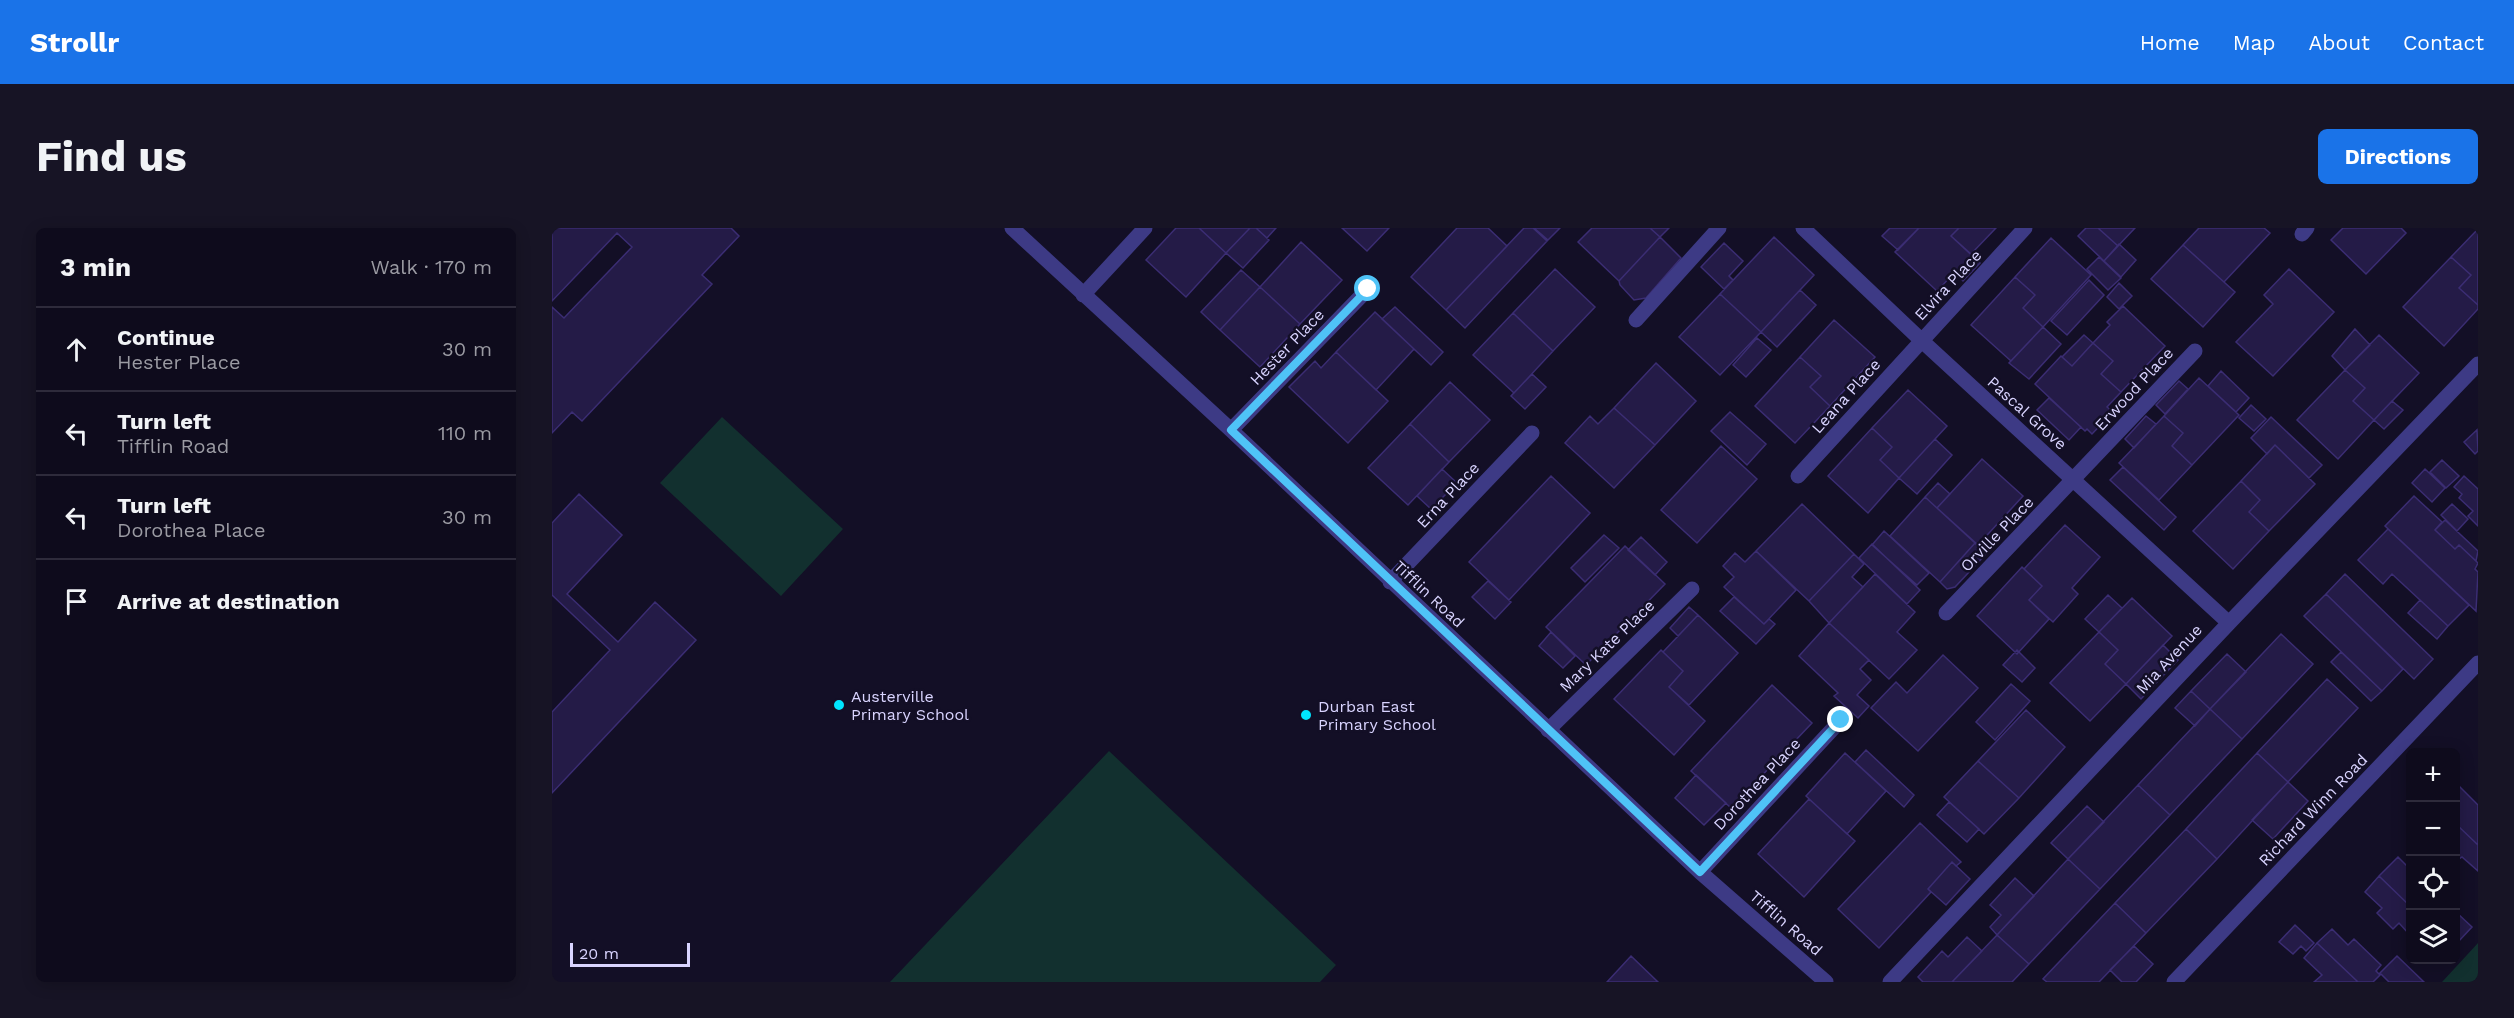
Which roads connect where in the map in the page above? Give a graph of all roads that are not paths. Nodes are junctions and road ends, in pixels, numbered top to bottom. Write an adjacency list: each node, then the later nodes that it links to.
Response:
1 (1012, 228): 7 (street, Tifflin Road)
2 (1145, 228): 7 (street)
3 (1719, 228): 8 (street)
4 (1803, 228): 9 (street, Pascal Grove)
5 (2025, 228): 9 (street, Elvira Place)
6 (1368, 289): 12 (street, Hester Place)
7 (1083, 295): 12 (street, Tifflin Road)
8 (1636, 320)
9 (1921, 340): 14 (street, Leana Place); 15 (street, Pascal Grove)
10 (2195, 351): 15 (street, Erwood Place)
11 (2478, 364): 19 (street, Mia Avenue)
12 (1231, 430): 16 (street, Tifflin Road)
13 (1532, 433): 16 (street, Erna Place)
14 (1798, 476)
15 (2074, 479): 18 (street, Orville Place); 19 (street, Pascal Grove)
16 (1390, 582): 22 (street, Tifflin Road)
17 (1692, 589): 22 (street, Mary Kate Place)
18 (1946, 613)
19 (2229, 622): 25 (street, Mia Avenue)
20 (2478, 663): 26 (street, Richard Winn Road)
21 (1841, 720): 23 (street, Dorothea Place)
22 (1548, 730): 23 (street, Tifflin Road)
23 (1700, 872): 24 (street, Tifflin Road)
24 (1826, 982)
25 (1890, 982)
26 (2174, 982)

